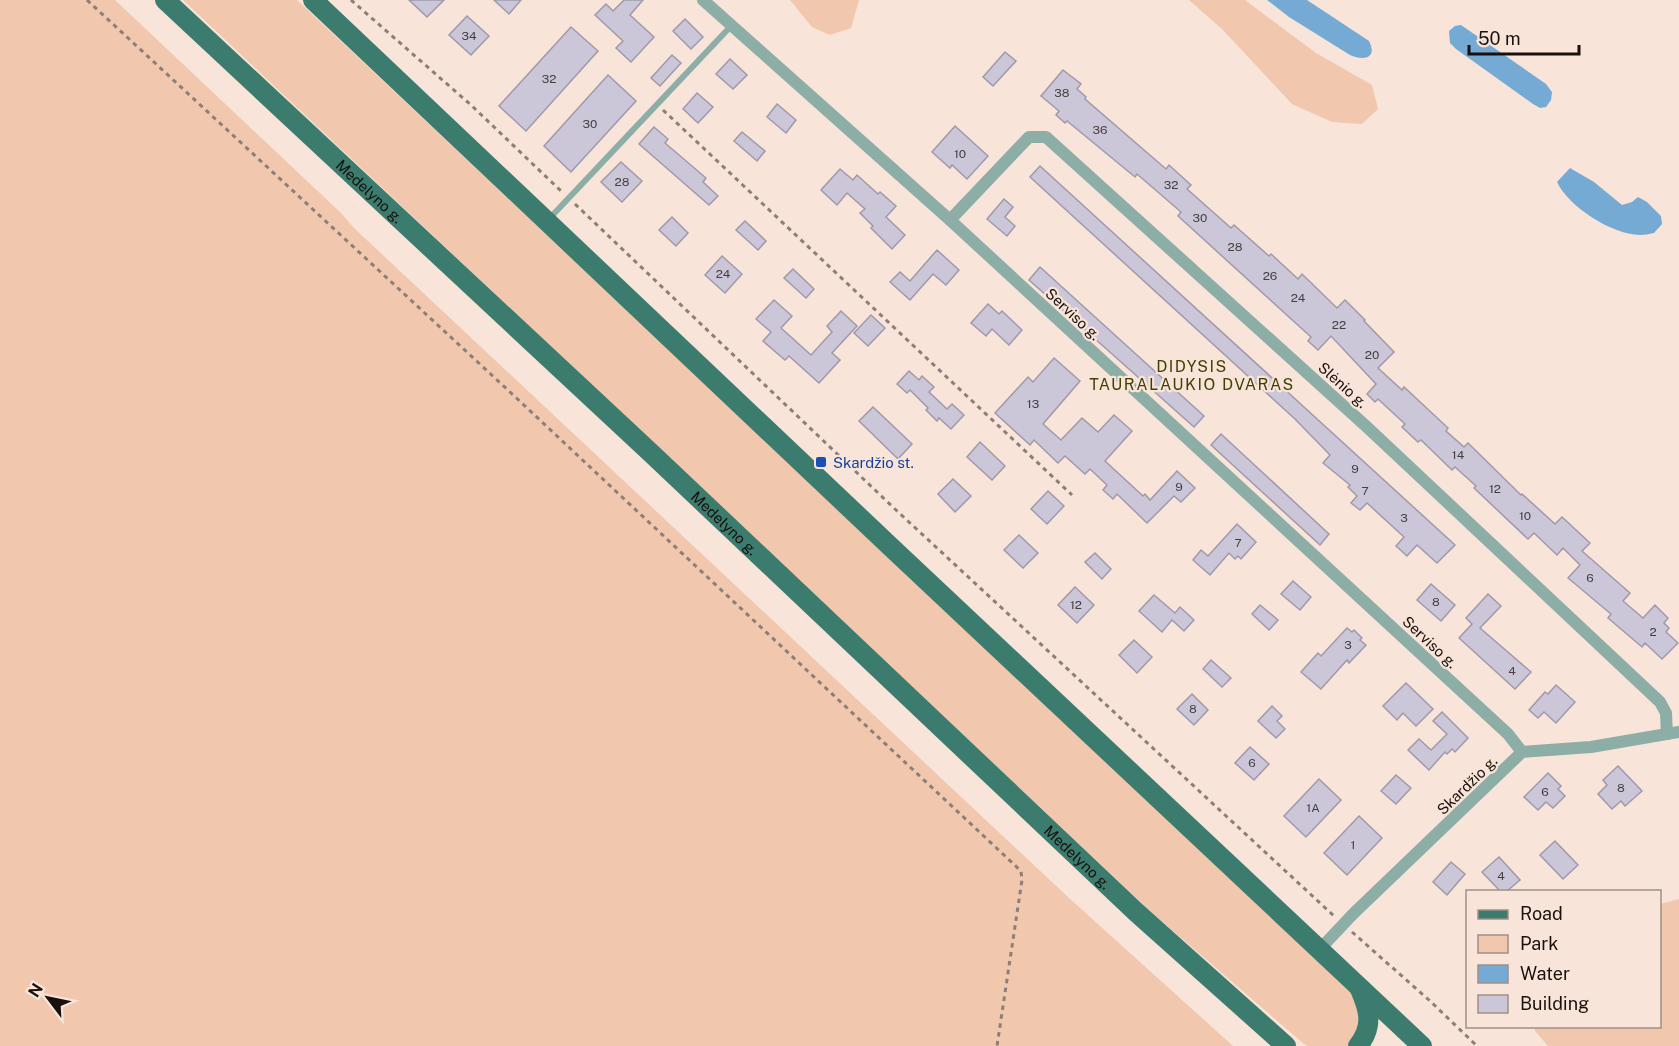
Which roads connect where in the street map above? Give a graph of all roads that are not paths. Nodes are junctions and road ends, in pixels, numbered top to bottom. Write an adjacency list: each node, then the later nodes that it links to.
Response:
1 (165, 0): 11 (main road, Medelyno g.)
2 (313, 0): 6 (main road)
3 (703, 0): 4 (street, Serviso g.)
4 (731, 26): 5 (street, Serviso g.); 6 (lane)
5 (950, 220): 7 (street, Slėnio g.); 8 (street, Serviso g.)
6 (547, 221): 9 (main road)
7 (1673, 733): 8 (street)
8 (1522, 752): 9 (street, Skardžio g.)
9 (1320, 949): 10 (main road)
10 (1357, 984): 12 (main road); 13 (main road)
11 (1286, 1046)
12 (1358, 1046)
13 (1422, 1046)

